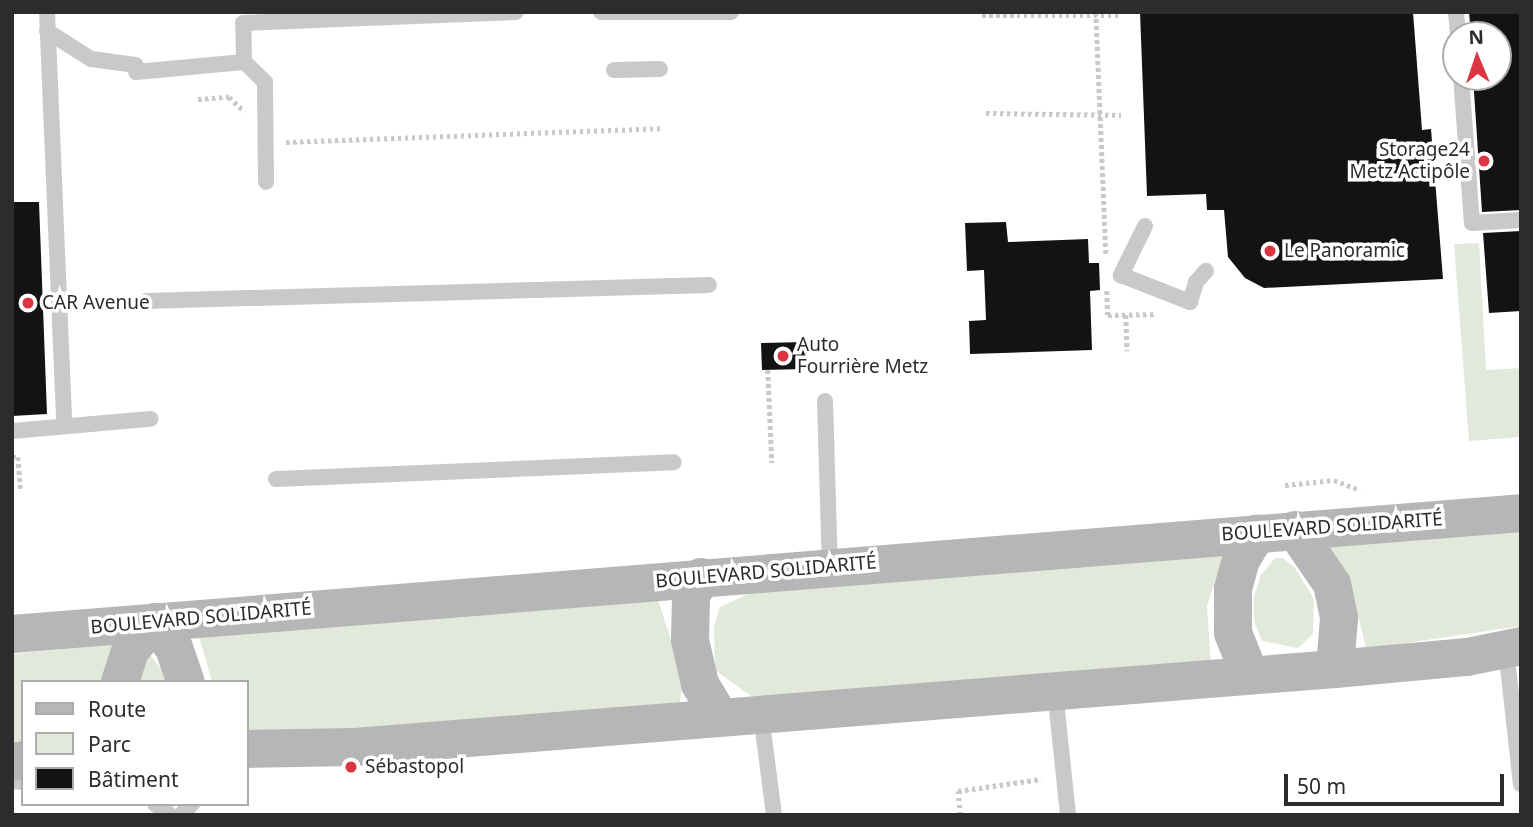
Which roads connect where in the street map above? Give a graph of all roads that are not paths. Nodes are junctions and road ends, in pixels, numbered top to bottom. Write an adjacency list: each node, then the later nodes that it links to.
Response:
1 (47, 12): 5 (lane)
2 (516, 12): 6 (lane)
3 (601, 12): 4 (lane)
4 (731, 12)
5 (47, 31): 6 (lane); 18 (lane)
6 (244, 62): 10 (lane)
7 (660, 69): 8 (lane)
8 (614, 70)
9 (1462, 91): 11 (lane)
10 (266, 182)
11 (1521, 220)
12 (1145, 226): 13 (lane)
13 (1206, 271)
14 (709, 285): 15 (lane)
15 (146, 301)
16 (825, 401): 25 (lane)
17 (150, 419): 18 (lane)
18 (64, 426): 19 (lane)
19 (12, 431)
20 (674, 462): 21 (lane)
21 (276, 479)
22 (1521, 513): 23 (main road, BOULEVARD SOLIDARITÉ)
23 (1295, 530): 24 (main road, BOULEVARD SOLIDARITÉ); 30 (main road)
24 (1256, 533): 25 (main road, BOULEVARD SOLIDARITÉ); 31 (main road)
25 (830, 567): 26 (main road, BOULEVARD SOLIDARITÉ)
26 (701, 578): 27 (main road, BOULEVARD SOLIDARITÉ); 36 (main road)
27 (155, 622): 28 (main road, BOULEVARD SOLIDARITÉ); 32 (main road); 33 (main road)
28 (12, 634)
29 (1513, 648): 30 (main road); 38 (lane)
30 (1335, 669): 31 (main road)
31 (1250, 675): 34 (main road)
32 (121, 680)
33 (185, 680)
34 (1055, 691): 35 (main road); 40 (lane)
35 (761, 712): 36 (main road); 39 (lane)
36 (719, 716): 37 (main road)
37 (248, 749)
38 (1521, 784)
39 (774, 815)
40 (1068, 815)

